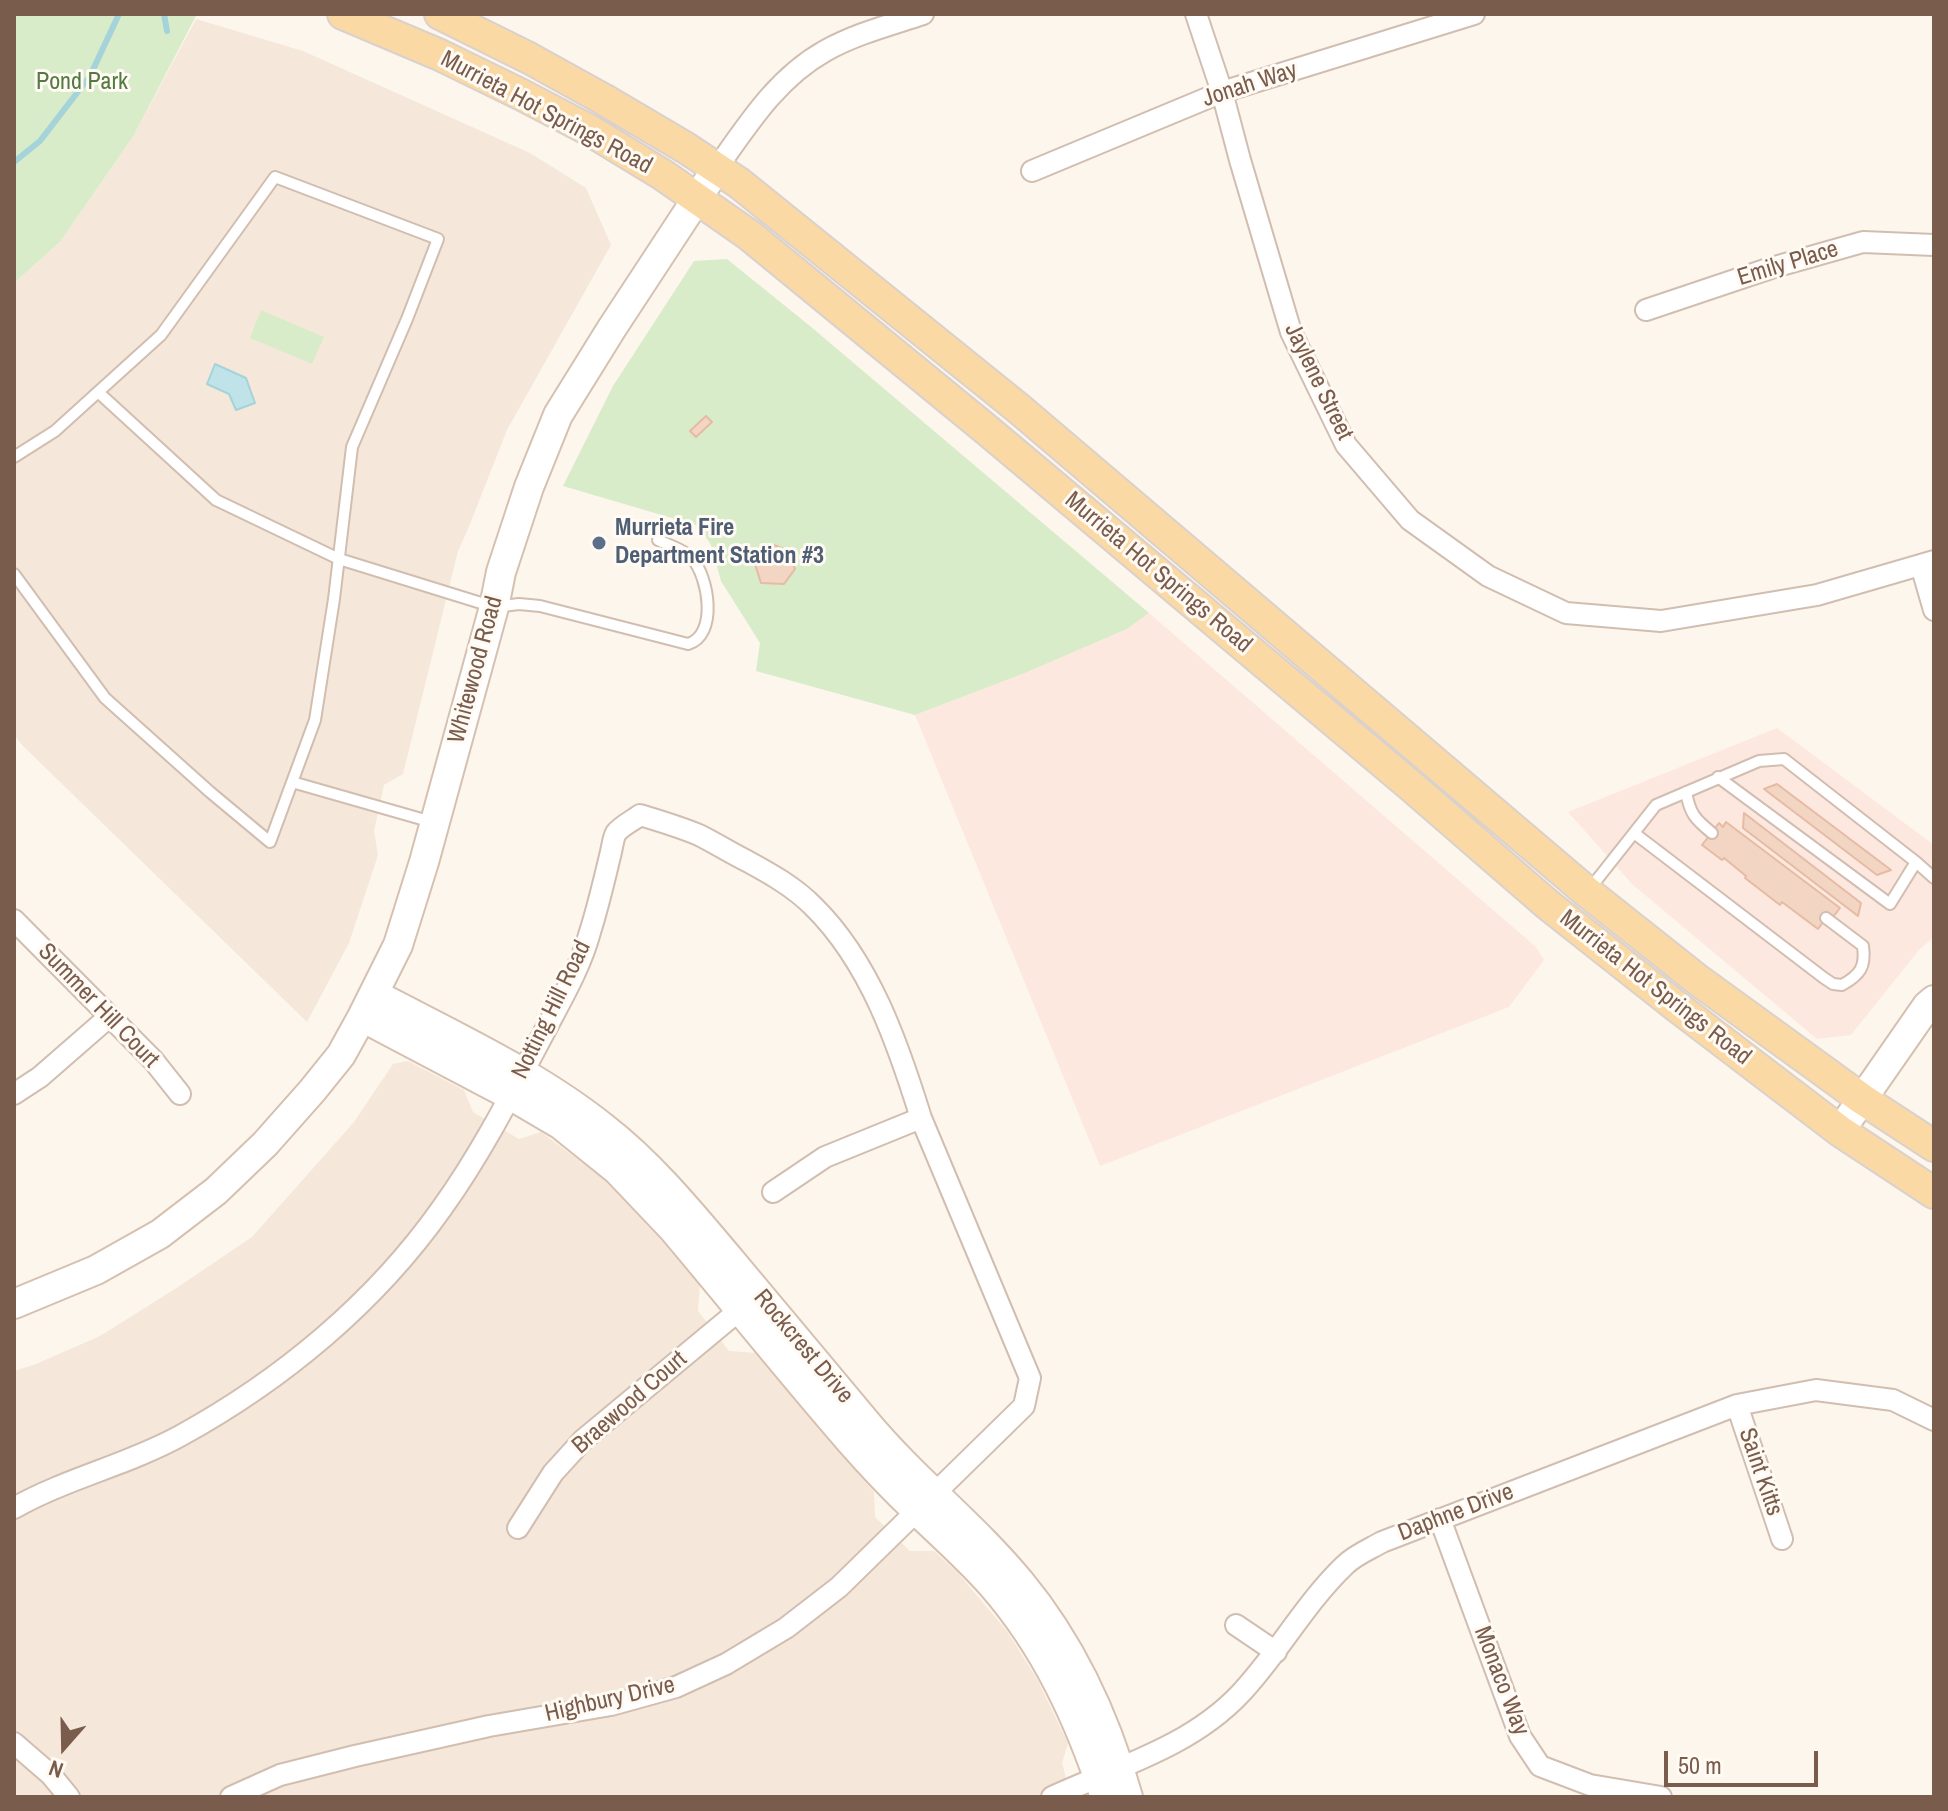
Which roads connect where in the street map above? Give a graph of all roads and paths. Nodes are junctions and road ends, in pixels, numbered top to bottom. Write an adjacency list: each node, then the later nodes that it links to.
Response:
1 (343, 14): 9 (main road, Murrieta Hot Springs Road)
2 (440, 14): 7 (main road, Murrieta Hot Springs Road)
3 (923, 14): 7 (street, Whitewood Road)
4 (1196, 14): 6 (street, Jaylene Street)
5 (1474, 14): 6 (street, Jonah Way)
6 (1222, 92): 8 (street, Jonah Way); 16 (street, Jaylene Street)
7 (717, 168): 9 (main road, Whitewood Road); 29 (main road, Murrieta Hot Springs Road)
8 (1032, 171)
9 (697, 199): 18 (main road, Whitewood Road); 22 (main road, Murrieta Hot Springs Road)
10 (1934, 245): 11 (street, Emily Place)
11 (1646, 310)
12 (98, 392): 13 (lane); 15 (lane); 15 (lane)
13 (14, 457)
14 (658, 540): 18 (lane)
15 (339, 559): 18 (lane); 21 (lane)
16 (1927, 563): 19 (street)
17 (14, 574): 21 (lane)
18 (494, 607): 24 (main road, Whitewood Road)
19 (1934, 610)
20 (1718, 777): 23 (lane); 27 (lane); 27 (lane)
21 (292, 782): 24 (lane)
22 (1411, 786): 29 (main road); 40 (main road, Murrieta Hot Springs Road)
23 (1686, 792): 25 (lane); 26 (lane)
24 (434, 823): 33 (main road, Whitewood Road)
25 (1634, 833): 29 (lane); 30 (lane)
26 (1712, 833)
27 (1916, 862): 28 (lane)
28 (1934, 878)
29 (1587, 892): 38 (main road, Murrieta Hot Springs Road)
30 (1826, 918)
31 (14, 920): 34 (street, Summer Hill Court)
32 (1934, 1000): 38 (main road)
33 (368, 1006): 35 (main road, Rockcrest Drive); 45 (main road, Whitewood Road)
34 (110, 1016): 36 (street); 37 (street, Summer Hill Court)
35 (516, 1084): 39 (street, Notting Hill Road); 44 (main road, Rockcrest Drive); 49 (street, Notting Hill Road)
36 (14, 1094)
37 (180, 1094)
38 (1862, 1099): 40 (main road); 41 (main road, Murrieta Hot Springs Road)
39 (921, 1118): 42 (street); 48 (street, Notting Hill Road)
40 (1840, 1131): 43 (main road, Murrieta Hot Springs Road)
41 (1934, 1146)
42 (773, 1192)
43 (1934, 1193)
44 (749, 1301): 48 (main road, Rockcrest Drive); 51 (street, Braewood Court)
45 (14, 1304)
46 (1737, 1405): 47 (street, Daphne Drive); 50 (street, Daphne Drive); 52 (street, Saint Kitts)
47 (1934, 1420)
48 (925, 1502): 56 (main road, Rockcrest Drive); 58 (street, Highbury Drive)
49 (14, 1508)
50 (1440, 1519): 54 (street, Daphne Drive); 61 (street, Monaco Way)
51 (518, 1528)
52 (1782, 1539)
53 (1236, 1625): 54 (street)
54 (1276, 1652): 56 (street, Daphne Drive)
55 (14, 1743): 57 (street)
56 (1108, 1780): 59 (street, Daphne Drive); 60 (main road, Rockcrest Drive)
57 (69, 1797)
58 (231, 1797)
59 (1052, 1797)
60 (1128, 1797)
61 (1661, 1797)

